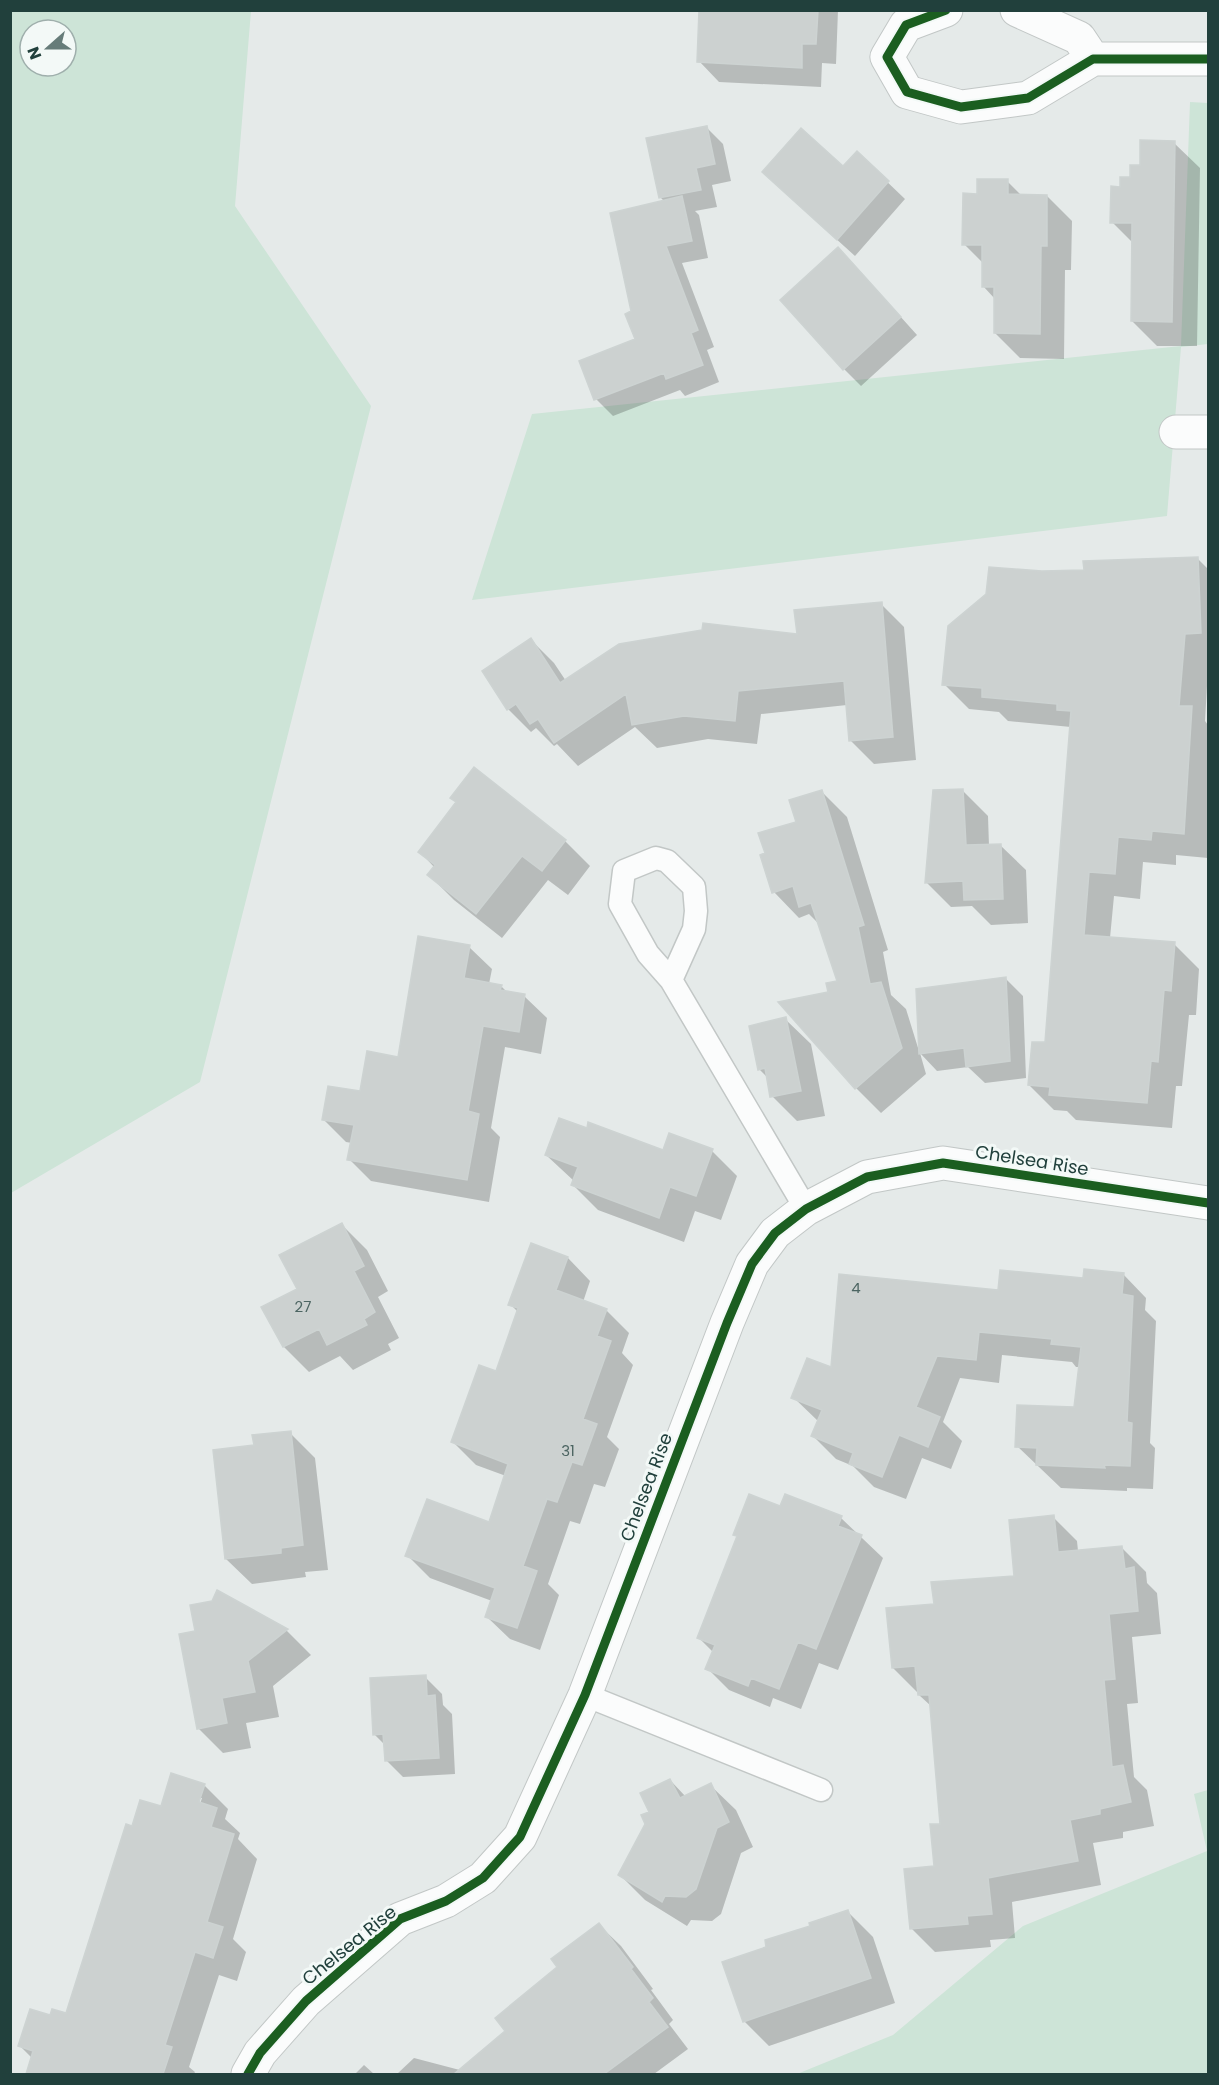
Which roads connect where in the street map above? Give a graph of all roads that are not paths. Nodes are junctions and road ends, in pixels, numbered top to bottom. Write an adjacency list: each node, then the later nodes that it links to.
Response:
1 (946, 10): 3 (street)
2 (1017, 10): 3 (street)
3 (1093, 59): 4 (street)
4 (1209, 59)
5 (1176, 432): 6 (street)
6 (1209, 432)
7 (671, 980): 7 (lane); 9 (lane)
8 (1209, 1203): 9 (street, Chelsea Rise)
9 (806, 1209): 10 (street, Chelsea Rise)
10 (585, 1695): 11 (lane); 12 (street, Chelsea Rise)
11 (820, 1790)
12 (248, 2074)

